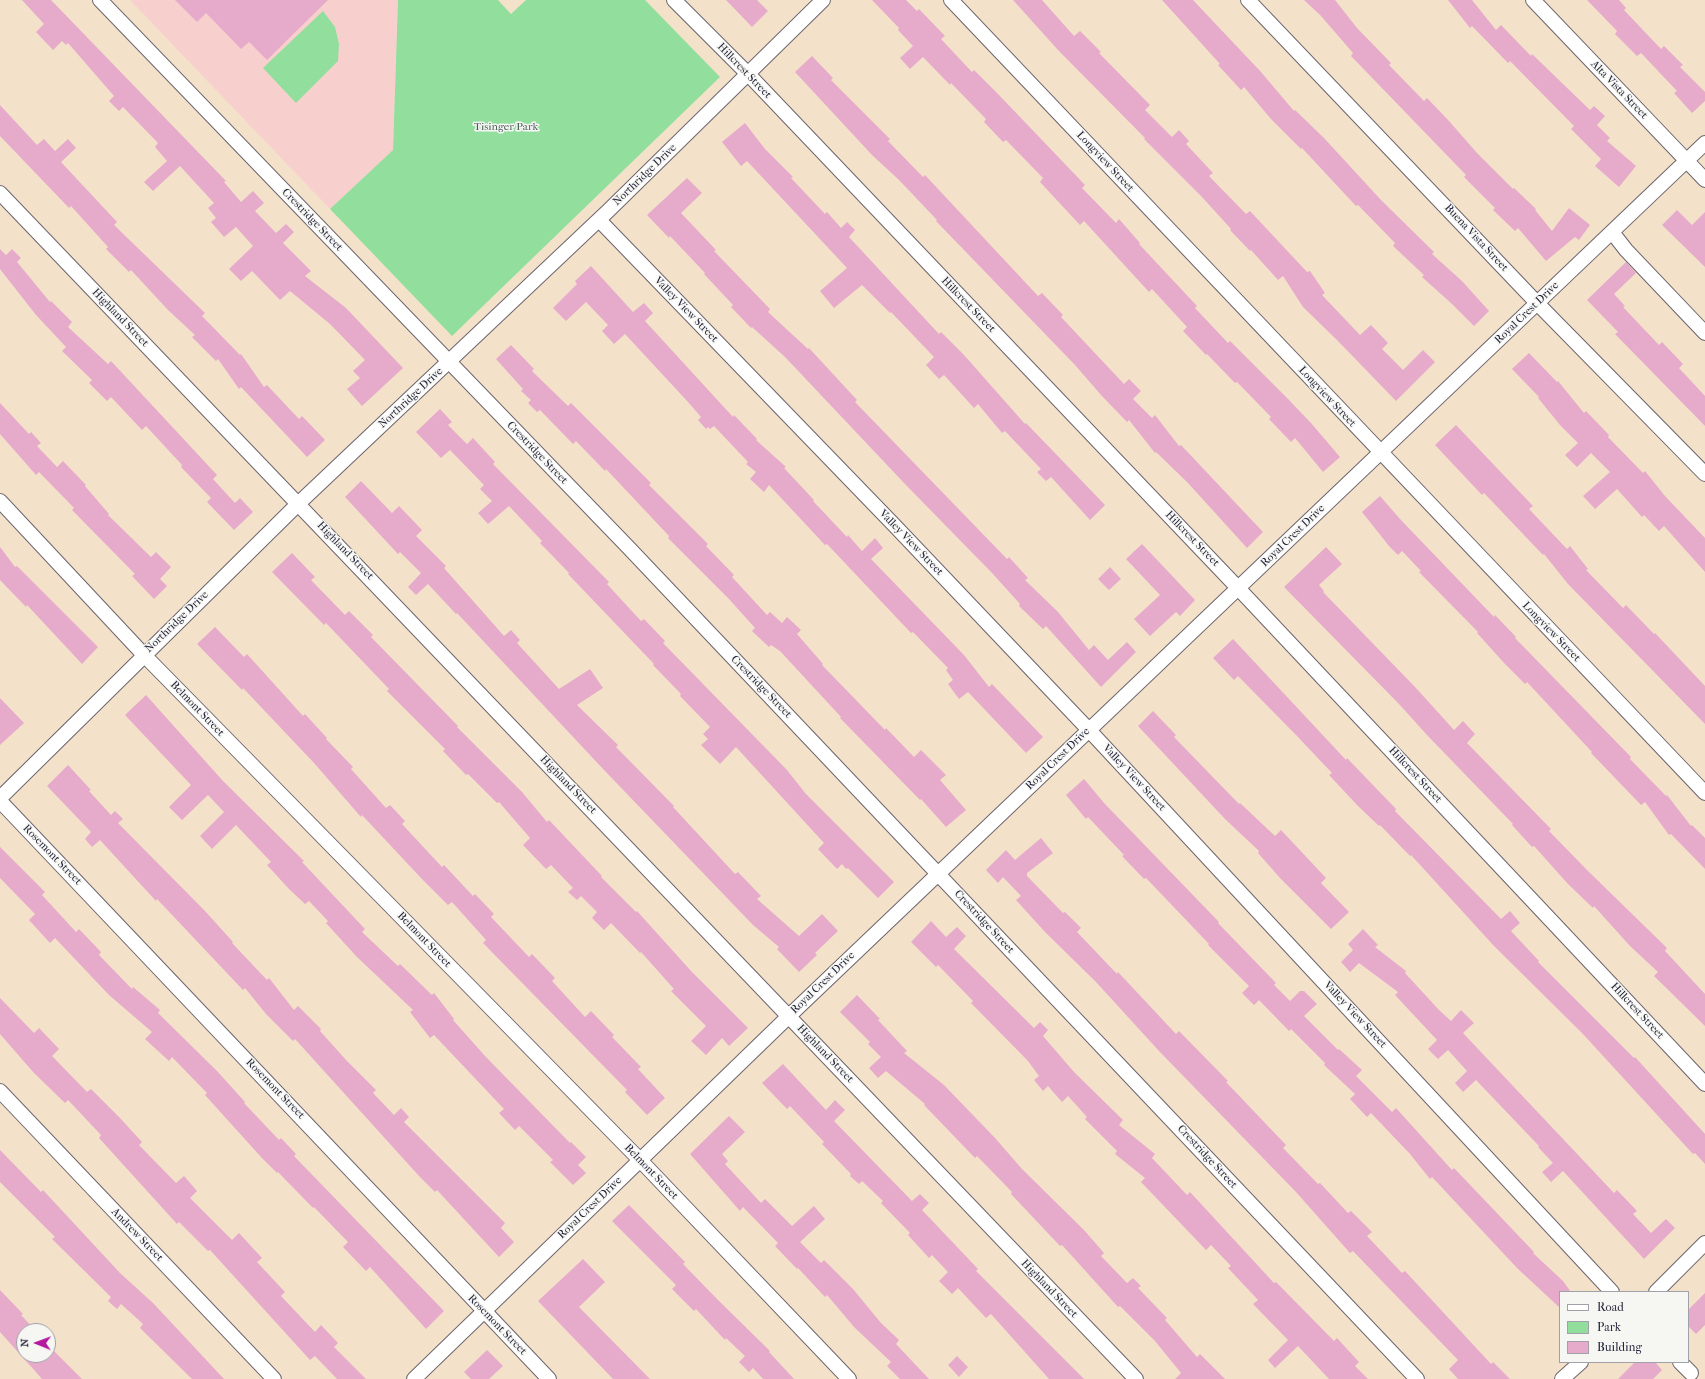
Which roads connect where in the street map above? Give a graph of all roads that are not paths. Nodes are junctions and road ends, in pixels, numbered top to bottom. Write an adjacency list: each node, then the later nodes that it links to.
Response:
1 (100, 0): 16 (street, Crestridge Street)
2 (674, 0): 7 (street, Hillcrest Street)
3 (951, 0): 17 (street, Longview Street)
4 (1248, 0): 14 (street, Buena Vista Street)
5 (1533, 0): 9 (street, Alta Vista Street)
6 (818, 2): 7 (street, Northridge Drive)
7 (749, 75): 12 (street, Northridge Drive); 21 (street, Hillcrest Street)
8 (1705, 143): 9 (street, Royal Crest Drive)
9 (1686, 161): 10 (street, Alta Vista Street); 13 (street, Royal Crest Drive)
10 (1705, 180)
11 (0, 193): 20 (street, Highland Street)
12 (599, 220): 16 (street, Northridge Drive); 23 (street, Valley View Street)
13 (1612, 232): 14 (street, Royal Crest Drive); 15 (street)
14 (1537, 303): 17 (street, Royal Crest Drive); 18 (street, Buena Vista Street)
15 (1705, 333)
16 (450, 362): 20 (street, Northridge Drive); 26 (street, Crestridge Street)
17 (1380, 453): 21 (street, Royal Crest Drive); 24 (street, Longview Street)
18 (1705, 474)
19 (0, 501): 22 (street, Belmont Street)
20 (299, 503): 22 (street, Northridge Drive); 27 (street, Highland Street)
21 (1238, 588): 23 (street, Royal Crest Drive); 28 (street, Hillcrest Street)
22 (144, 655): 25 (street, Northridge Drive); 30 (street, Belmont Street)
23 (1088, 729): 26 (street, Royal Crest Drive); 32 (street, Valley View Street)
24 (1705, 793)
25 (0, 800): 34 (street, Rosemont Street)
26 (938, 874): 27 (street, Royal Crest Drive); 43 (street, Crestridge Street)
27 (789, 1016): 30 (street, Royal Crest Drive); 42 (street, Highland Street)
28 (1705, 1084)
29 (0, 1091): 38 (street, Andrew Street)
30 (640, 1160): 34 (street, Royal Crest Drive); 41 (street, Belmont Street)
31 (1705, 1243): 33 (street)
32 (1611, 1291)
33 (1657, 1291)
34 (484, 1311): 39 (street, Royal Crest Drive); 40 (street, Rosemont Street)
35 (1580, 1363): 44 (street)
36 (1681, 1363): 37 (street)
37 (1691, 1373)
38 (274, 1379)
39 (414, 1379)
40 (549, 1379)
41 (849, 1379)
42 (1136, 1379)
43 (1417, 1379)
44 (1562, 1379)

